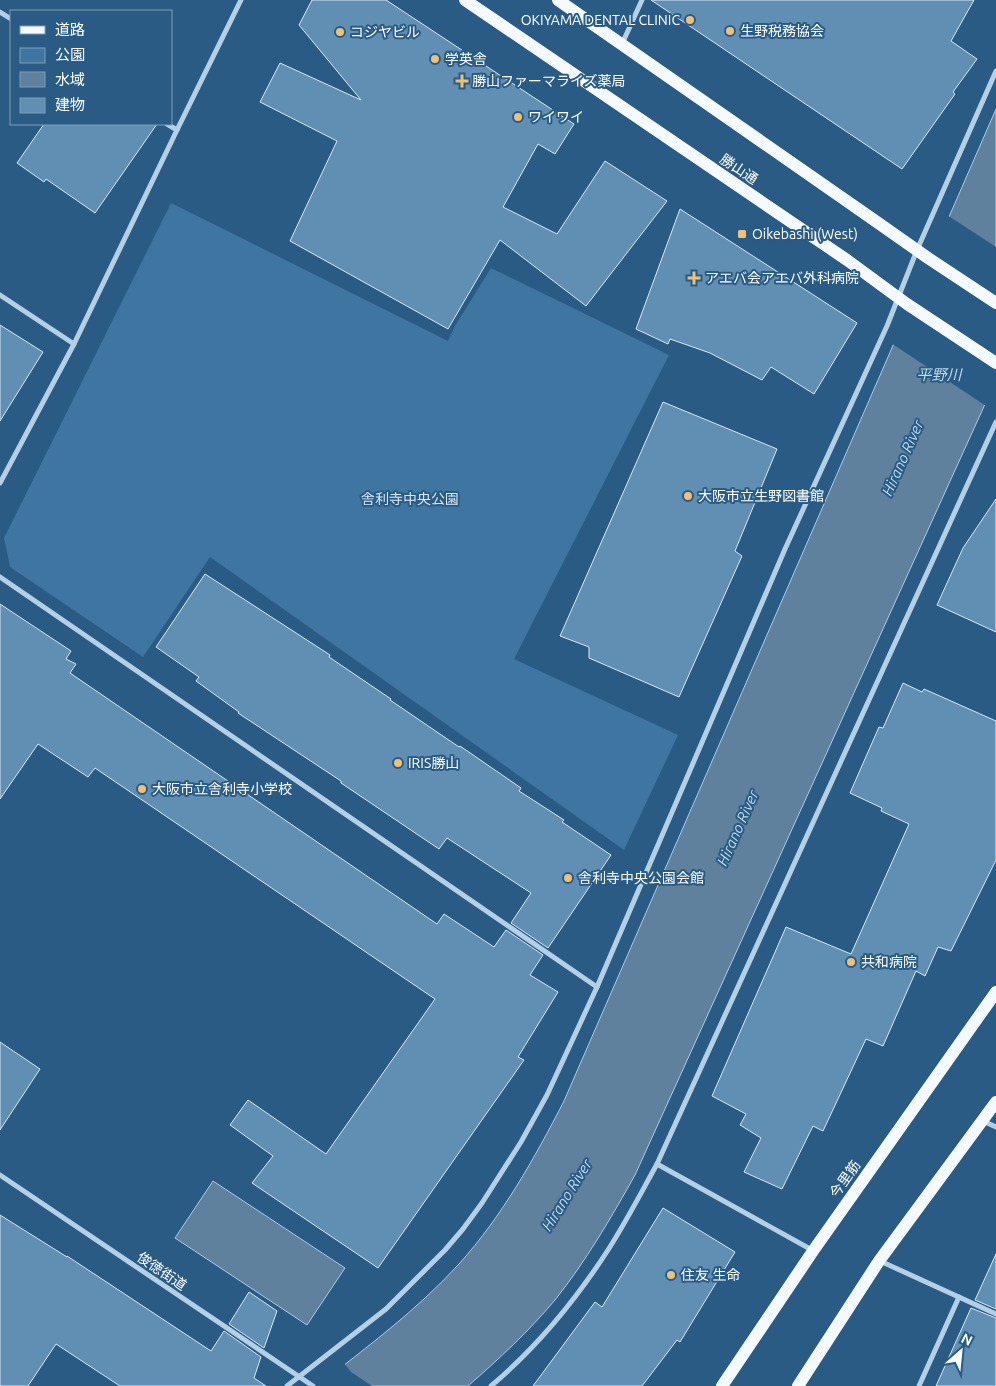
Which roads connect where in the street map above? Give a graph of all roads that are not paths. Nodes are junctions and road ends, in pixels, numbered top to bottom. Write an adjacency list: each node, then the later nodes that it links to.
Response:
1 (241, 0): 8 (street)
2 (465, 0): 11 (main road, 勝山通)
3 (558, 0): 5 (main road)
4 (642, 0): 5 (street)
5 (622, 44): 9 (main road)
6 (996, 71): 9 (street)
7 (169, 125): 8 (street)
8 (177, 130): 13 (street)
9 (922, 254): 11 (street); 12 (main road)
10 (0, 295): 13 (street)
11 (903, 300): 14 (main road, 勝山通); 18 (street)
12 (996, 303)
13 (74, 344): 16 (street)
14 (996, 363)
15 (996, 422): 23 (street)
16 (0, 483)
17 (0, 577): 18 (street)
18 (596, 987): 29 (street)
19 (996, 992): 25 (main road, 今里筋)
20 (996, 1102): 21 (main road)
21 (982, 1121): 22 (street); 26 (main road)
22 (996, 1127)
23 (657, 1164): 25 (street); 32 (street)
24 (0, 1175): 29 (street, 俊徳街道)
25 (813, 1250): 33 (main road, 今里筋)
26 (880, 1261): 27 (street); 34 (main road)
27 (959, 1297): 28 (street); 35 (street)
28 (996, 1314)
29 (300, 1376): 30 (street); 31 (street, 俊徳街道)
30 (287, 1386)
31 (312, 1386)
32 (491, 1386)
33 (722, 1386)
34 (798, 1386)
35 (919, 1386)

